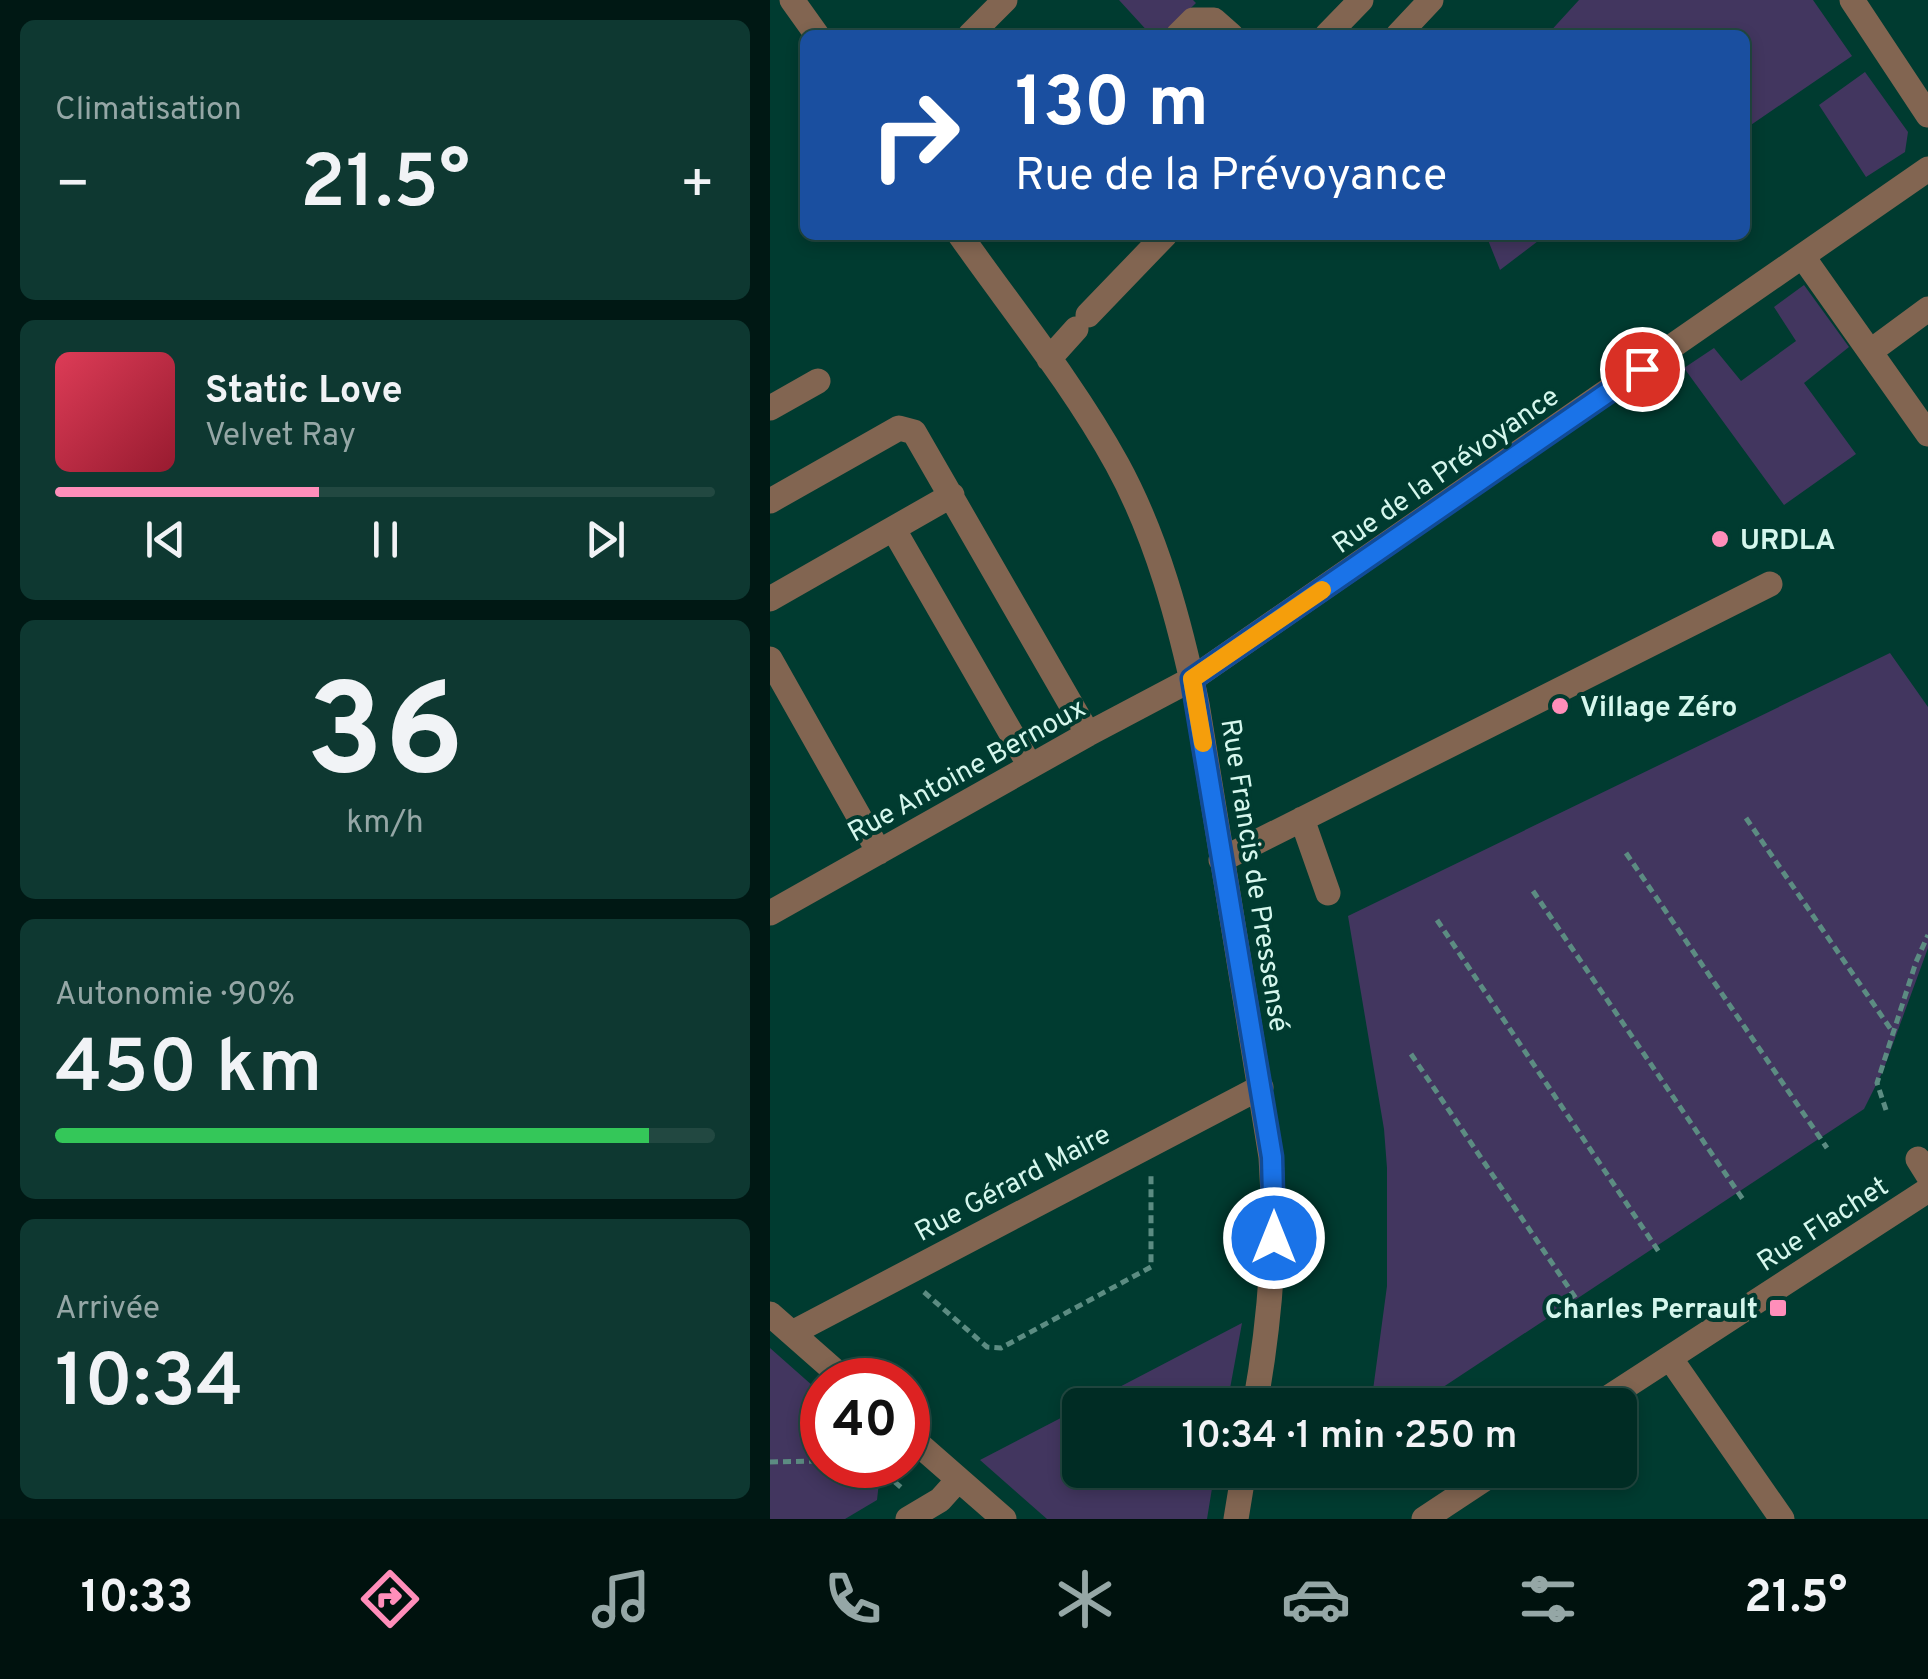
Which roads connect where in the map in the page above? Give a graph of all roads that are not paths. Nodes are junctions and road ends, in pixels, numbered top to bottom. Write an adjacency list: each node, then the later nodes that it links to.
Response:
1 (1004, 0): 7 (street)
2 (1360, 0): 10 (street)
3 (1431, 0): 11 (street)
4 (1852, 0): 12 (street)
5 (798, 2): 6 (street)
6 (814, 30)
7 (975, 30)
8 (1183, 30): 9 (street)
9 (1225, 30)
10 (1332, 30)
11 (1403, 30)
12 (1928, 115)
13 (1928, 170): 16 (street, Rue de la Prévoyance)
14 (964, 240): 19 (street, Rue Francis de Pressensé)
15 (1160, 240): 19 (street)
16 (1803, 257): 18 (street); 29 (street, Rue de la Prévoyance)
17 (1928, 310): 18 (street)
18 (1871, 351): 22 (street)
19 (1048, 359): 29 (street, Rue Francis de Pressensé)
20 (818, 381): 21 (street)
21 (770, 408)
22 (1928, 434)
23 (952, 496): 24 (street); 25 (street); 30 (street)
24 (770, 501)
25 (894, 530): 27 (street); 31 (street)
26 (1770, 584): 32 (street)
27 (770, 599)
28 (770, 658): 33 (street)
29 (1192, 679): 30 (street, Rue Antoine Bernoux); 34 (street, Rue Francis de Pressensé)
30 (1088, 734): 31 (street, Rue Antoine Bernoux)
31 (1030, 766): 33 (street, Rue Antoine Bernoux)
32 (1302, 819): 34 (street); 35 (street)
33 (879, 852): 36 (street, Rue Antoine Bernoux)
34 (1222, 860): 37 (street, Rue Francis de Pressensé)
35 (1328, 893)
36 (770, 913)
37 (1261, 1088): 40 (street, Rue Gérard Maire); 43 (street, Rue Francis de Pressensé)
38 (1928, 1190): 42 (street, Rue Flachet)
39 (770, 1314): 40 (street)
40 (792, 1334): 41 (street)
41 (820, 1358)
42 (1670, 1358): 44 (street, Rue Flachet); 53 (street)
43 (1259, 1388)
44 (1623, 1388)
45 (930, 1455): 46 (street)
46 (958, 1480): 49 (street); 50 (street)
47 (1241, 1488): 51 (street)
48 (1471, 1488): 52 (street)
49 (908, 1519)
50 (1004, 1519)
51 (1236, 1519)
52 (1424, 1519)
53 (1782, 1519)

